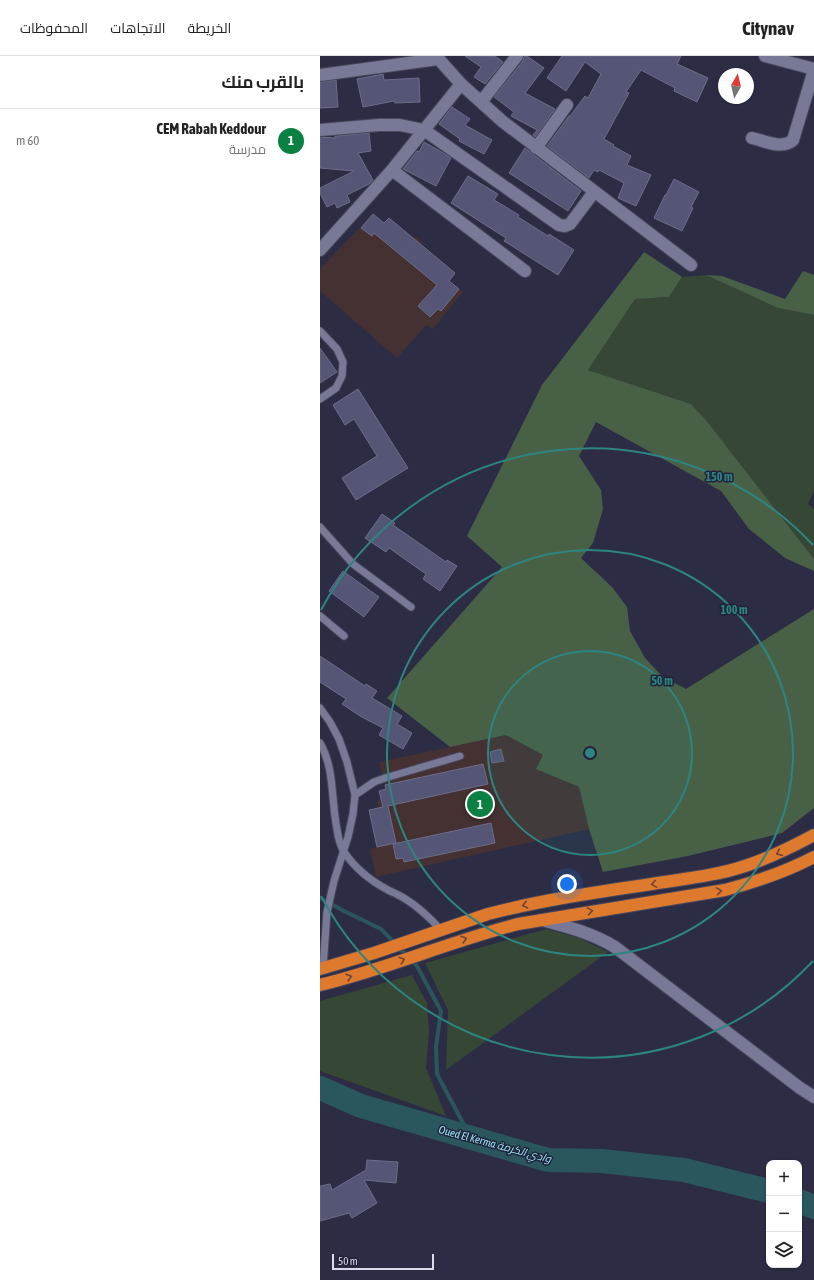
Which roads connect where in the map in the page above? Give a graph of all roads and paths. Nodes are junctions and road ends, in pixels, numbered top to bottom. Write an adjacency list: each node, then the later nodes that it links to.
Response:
1 (517, 56): 7 (street)
2 (765, 56): 4 (street)
3 (437, 58): 5 (street); 6 (street)
4 (814, 70): 11 (street)
5 (320, 75)
6 (461, 84): 7 (street); 10 (street)
7 (480, 102): 12 (street)
8 (568, 104): 12 (street)
9 (320, 130): 10 (street)
10 (424, 130): 13 (street); 14 (street)
11 (752, 138)
12 (536, 148): 14 (street)
13 (392, 170): 15 (street); 17 (street)
14 (594, 192): 16 (street)
15 (320, 250)
16 (691, 265)
17 (524, 271)
18 (320, 331): 19 (lane)
19 (320, 399)
20 (320, 527): 21 (lane)
21 (411, 607)
22 (320, 616): 23 (lane)
23 (344, 636)
24 (320, 708): 27 (lane)
25 (320, 743): 29 (lane)
26 (460, 756): 27 (lane)
27 (355, 795): 29 (lane)
28 (814, 835): 32 (highway, one-way to 32)
29 (344, 851): 32 (lane); 33 (lane)
30 (814, 857): 31 (highway, one-way to 30)
31 (542, 920): 34 (highway, one-way to 31); 35 (street)
32 (441, 930): 33 (highway)
33 (322, 969)
34 (320, 985)
35 (814, 1097)

